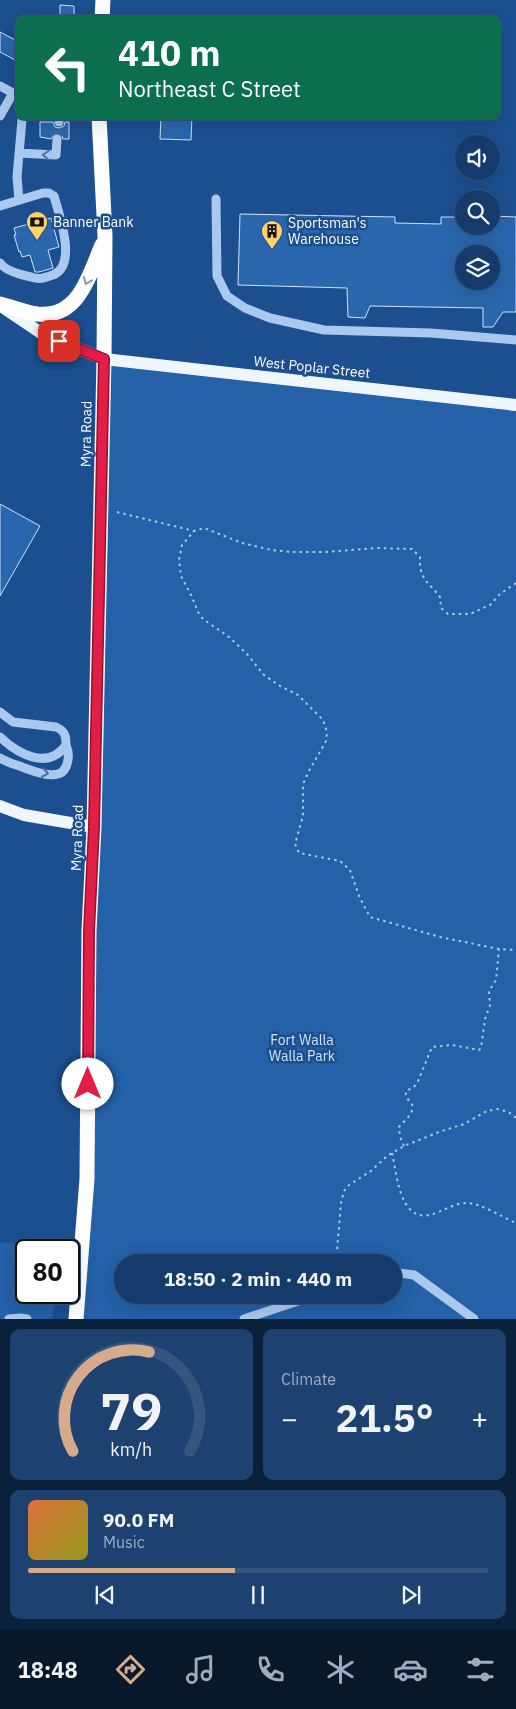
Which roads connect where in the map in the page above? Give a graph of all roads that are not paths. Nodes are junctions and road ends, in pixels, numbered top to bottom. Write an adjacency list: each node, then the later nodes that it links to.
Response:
1 (103, 0): 2 (highway)
2 (102, 15)
3 (0, 86): 4 (street)
4 (15, 94)
5 (15, 96): 6 (street)
6 (0, 116)
7 (22, 120): 10 (street)
8 (99, 120): 14 (highway, Myra Road)
9 (58, 139): 10 (street, one-way to 10)
10 (19, 153): 12 (street)
11 (216, 199): 17 (street)
12 (19, 200): 13 (street); 15 (street)
13 (0, 206)
14 (105, 236): 16 (highway, one-way to 16); 18 (highway, Myra Road)
15 (0, 262)
16 (0, 305): 18 (main road, West Poplar Street)
17 (516, 340)
18 (104, 359): 19 (main road, West Poplar Street); 25 (highway, Myra Road)
19 (516, 405)
20 (0, 712): 22 (street)
21 (0, 737): 22 (street)
22 (66, 745): 23 (street, one-way to 22)
23 (0, 758)
24 (0, 806): 25 (main road)
25 (94, 827): 30 (highway, Myra Road)
26 (402, 1273): 32 (street)
27 (289, 1304): 31 (street)
28 (9, 1319): 29 (street)
29 (27, 1319)
30 (76, 1319)
31 (244, 1319)
32 (474, 1319)

